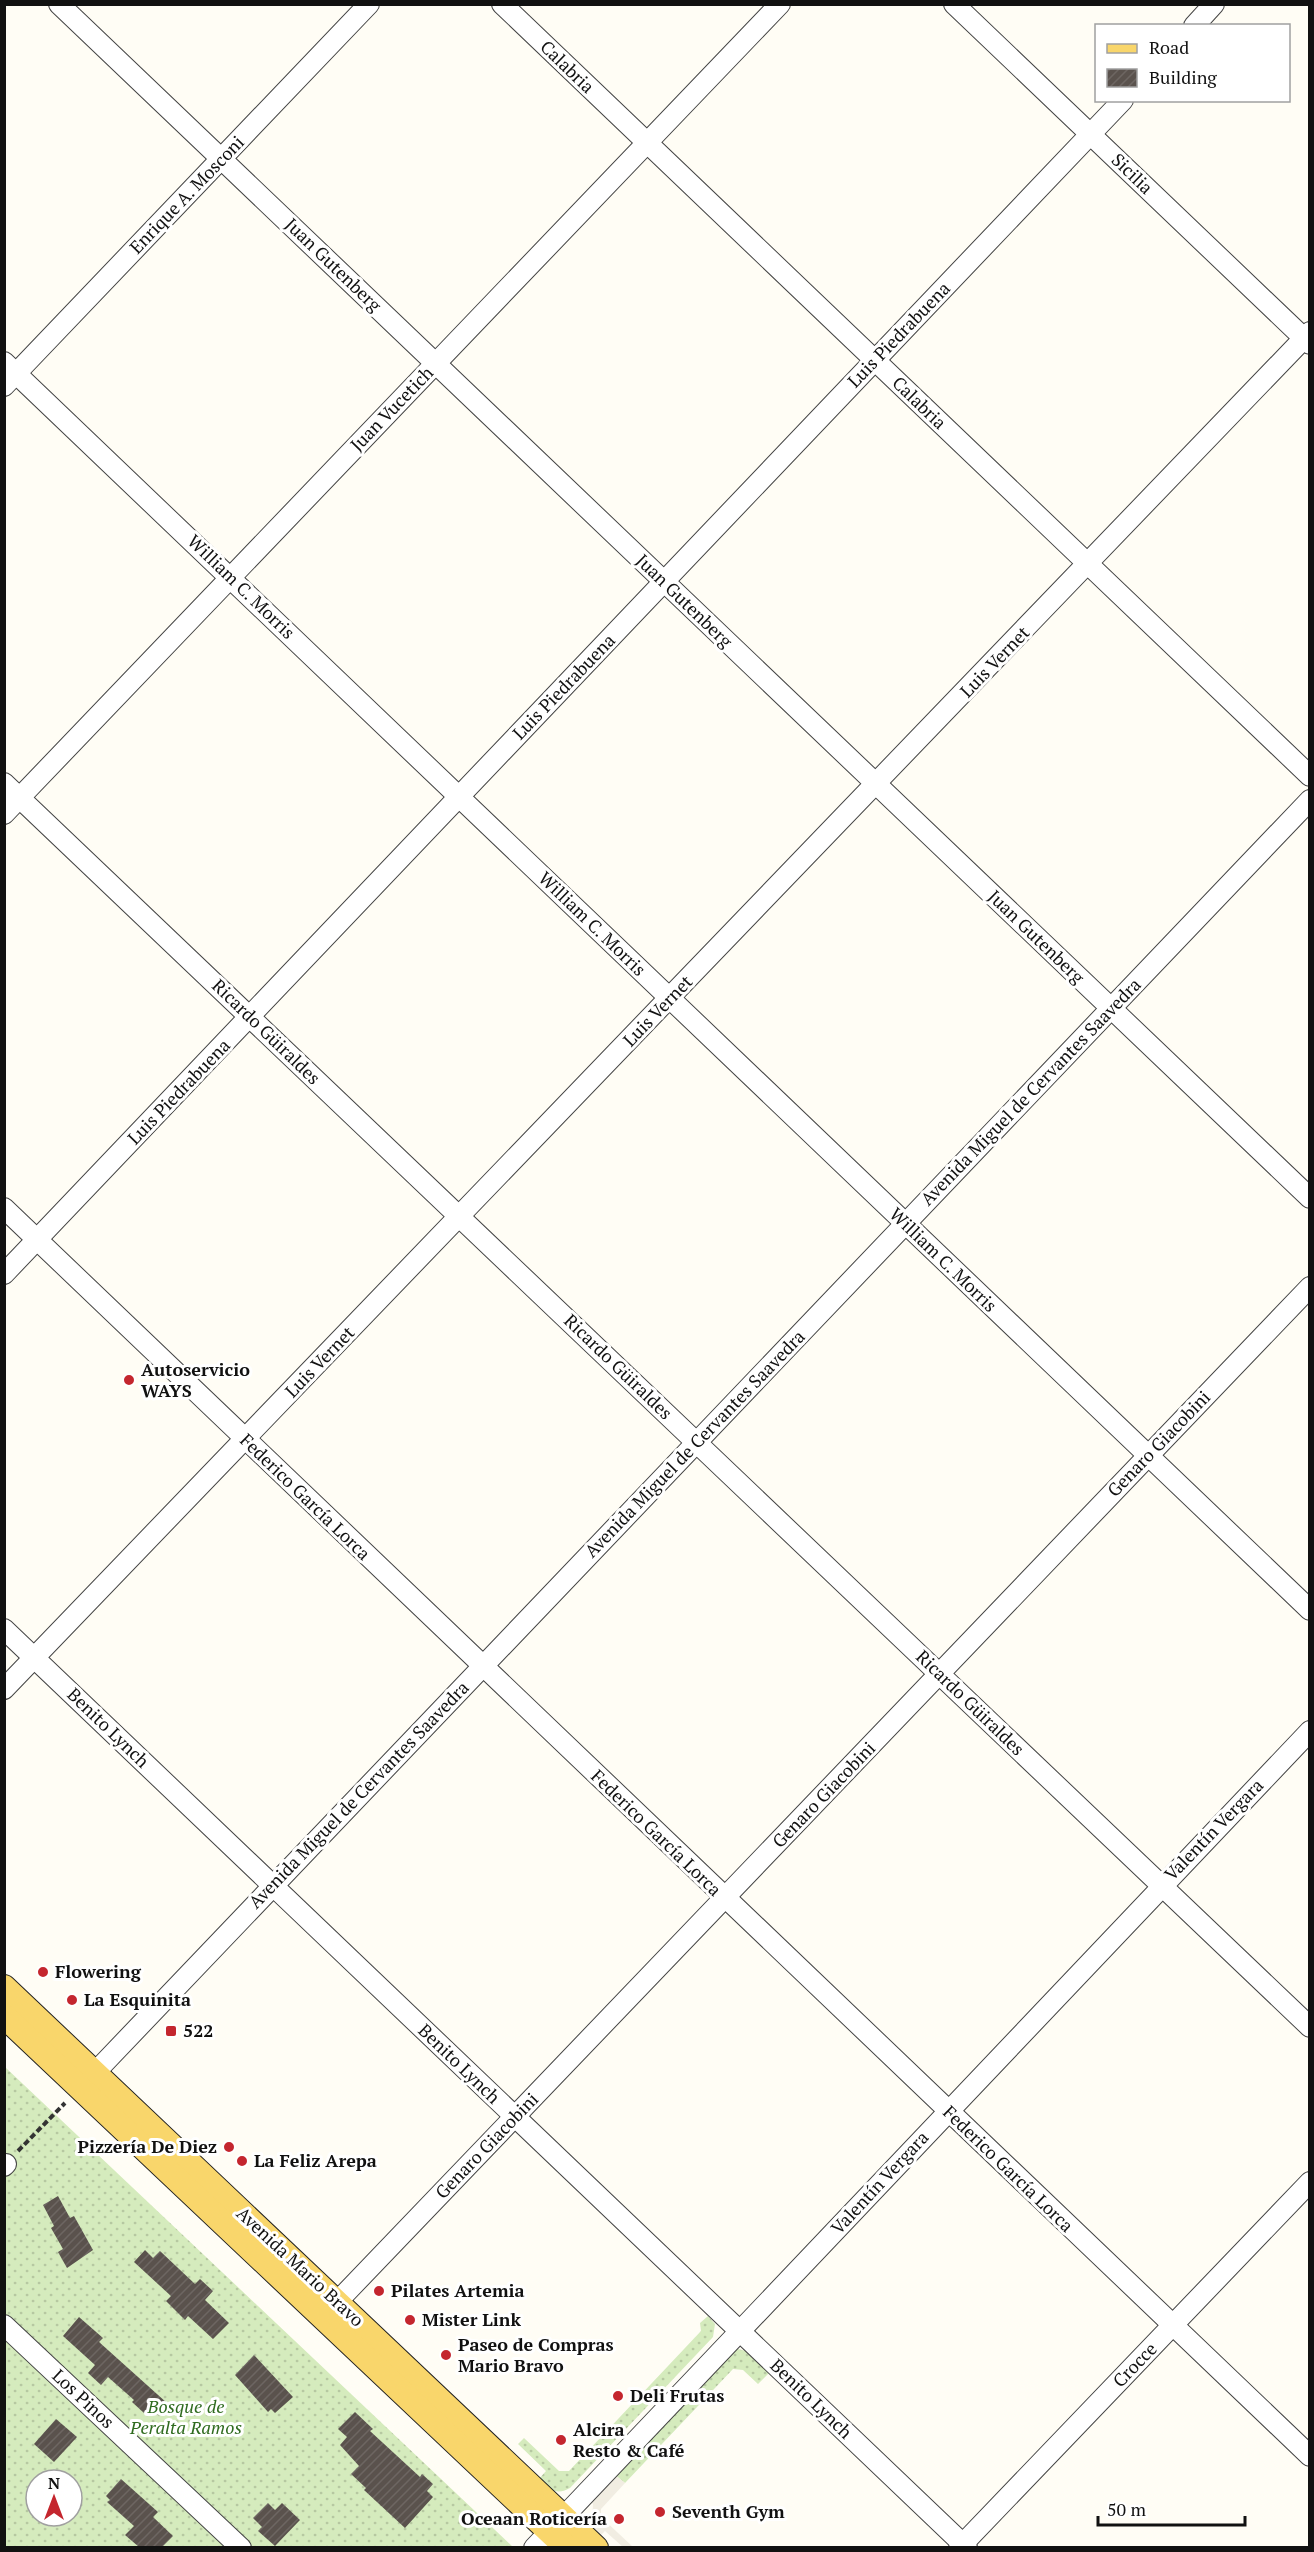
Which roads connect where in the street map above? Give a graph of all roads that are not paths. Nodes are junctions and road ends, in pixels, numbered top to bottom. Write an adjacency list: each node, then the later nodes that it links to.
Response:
1 (59, 4): 11 (street, Juan Gutenberg)
2 (369, 4): 11 (street, Enrique A. Mosconi)
3 (502, 4): 10 (street, Calabria)
4 (780, 4): 10 (street, Juan Vucetich)
5 (954, 4): 9 (street, Sicilia)
6 (1214, 4): 7 (street)
7 (1196, 24)
8 (1121, 102): 9 (street, Luis Piedrabuena)
9 (1090, 135): 12 (street, Sicilia); 13 (street, Luis Piedrabuena)
10 (648, 143): 13 (street, Calabria); 14 (street, Juan Vucetich)
11 (221, 159): 14 (street, Juan Gutenberg); 15 (street, Enrique A. Mosconi)
12 (1308, 338): 16 (street, Luis Vernet)
13 (875, 361): 16 (street, Calabria); 18 (street, Luis Piedrabuena)
14 (436, 364): 17 (street, Juan Vucetich); 18 (street, Juan Gutenberg)
15 (9, 374): 17 (street, William C. Morris)
16 (1088, 565): 19 (street, Calabria); 21 (street, Luis Vernet)
17 (231, 578): 22 (street, William C. Morris); 23 (street, Juan Vucetich)
18 (664, 582): 21 (street, Juan Gutenberg); 22 (street, Luis Piedrabuena)
19 (1310, 776)
20 (4, 783): 23 (street, Ricardo Güiraldes)
21 (876, 784): 26 (street, Luis Vernet); 27 (street, Juan Gutenberg)
22 (459, 797): 26 (street, William C. Morris); 28 (street, Luis Piedrabuena)
23 (20, 798): 25 (street, Juan Vucetich); 28 (street, Ricardo Güiraldes)
24 (1310, 800): 27 (street, Avenida Miguel de Cervantes Saavedra)
25 (4, 814)
26 (670, 998): 31 (street, Luis Vernet); 32 (street, William C. Morris)
27 (1111, 1008): 29 (street, Juan Gutenberg); 32 (street, Avenida Miguel de Cervantes Saavedra)
28 (250, 1017): 31 (street, Ricardo Güiraldes); 33 (street, Luis Piedrabuena)
29 (1310, 1198)
30 (4, 1208): 33 (street, Federico García Lorca)
31 (460, 1216): 36 (street, Luis Vernet); 37 (street, Ricardo Güiraldes)
32 (905, 1224): 37 (street, Avenida Miguel de Cervantes Saavedra); 38 (street, William C. Morris)
33 (38, 1240): 34 (street, Luis Piedrabuena); 36 (street, Federico García Lorca)
34 (4, 1274)
35 (1310, 1287): 38 (street, Genaro Giacobini)
36 (245, 1440): 41 (street, Luis Vernet); 42 (street, Federico García Lorca)
37 (697, 1442): 42 (street, Avenida Miguel de Cervantes Saavedra); 43 (street, Ricardo Güiraldes)
38 (1148, 1455): 39 (street, William C. Morris); 43 (street, Genaro Giacobini)
39 (1310, 1610)
40 (4, 1629): 41 (street, Benito Lynch)
41 (35, 1658): 44 (street, Luis Vernet); 46 (street, Benito Lynch)
42 (482, 1667): 46 (street, Avenida Miguel de Cervantes Saavedra); 48 (street, Federico García Lorca)
43 (939, 1674): 47 (street, Ricardo Güiraldes); 48 (street, Genaro Giacobini)
44 (4, 1689)
45 (1310, 1731): 47 (street, Valentín Vergara)
46 (274, 1885): 52 (street, Avenida Miguel de Cervantes Saavedra); 54 (street, Benito Lynch)
47 (1161, 1886): 51 (street, Ricardo Güiraldes); 53 (street, Valentín Vergara)
48 (724, 1898): 53 (street, Federico García Lorca); 54 (street, Genaro Giacobini)
49 (4, 1987): 52 (main road, Avenida Mario Bravo)
50 (4, 2016): 52 (main road, Avenida Mario Bravo)
51 (1310, 2027)
52 (88, 2080): 56 (main road, Avenida Mario Bravo); 61 (main road, Avenida Mario Bravo)
53 (948, 2111): 58 (street, Federico García Lorca); 59 (street, Valentín Vergara)
54 (515, 2117): 56 (street, Genaro Giacobini); 59 (street, Benito Lynch)
55 (1310, 2182): 58 (street, Crocce)
56 (337, 2302): 61 (main road, Avenida Mario Bravo)
57 (4, 2325): 63 (street, Los Pinos)
58 (1172, 2325): 60 (street, Federico García Lorca); 62 (street, Crocce)
59 (740, 2331): 61 (street, Valentín Vergara); 62 (street, Benito Lynch)
60 (1310, 2456)
61 (553, 2536): 64 (main road, Avenida Mario Bravo)
62 (963, 2546)
63 (241, 2547)
64 (596, 2547)

